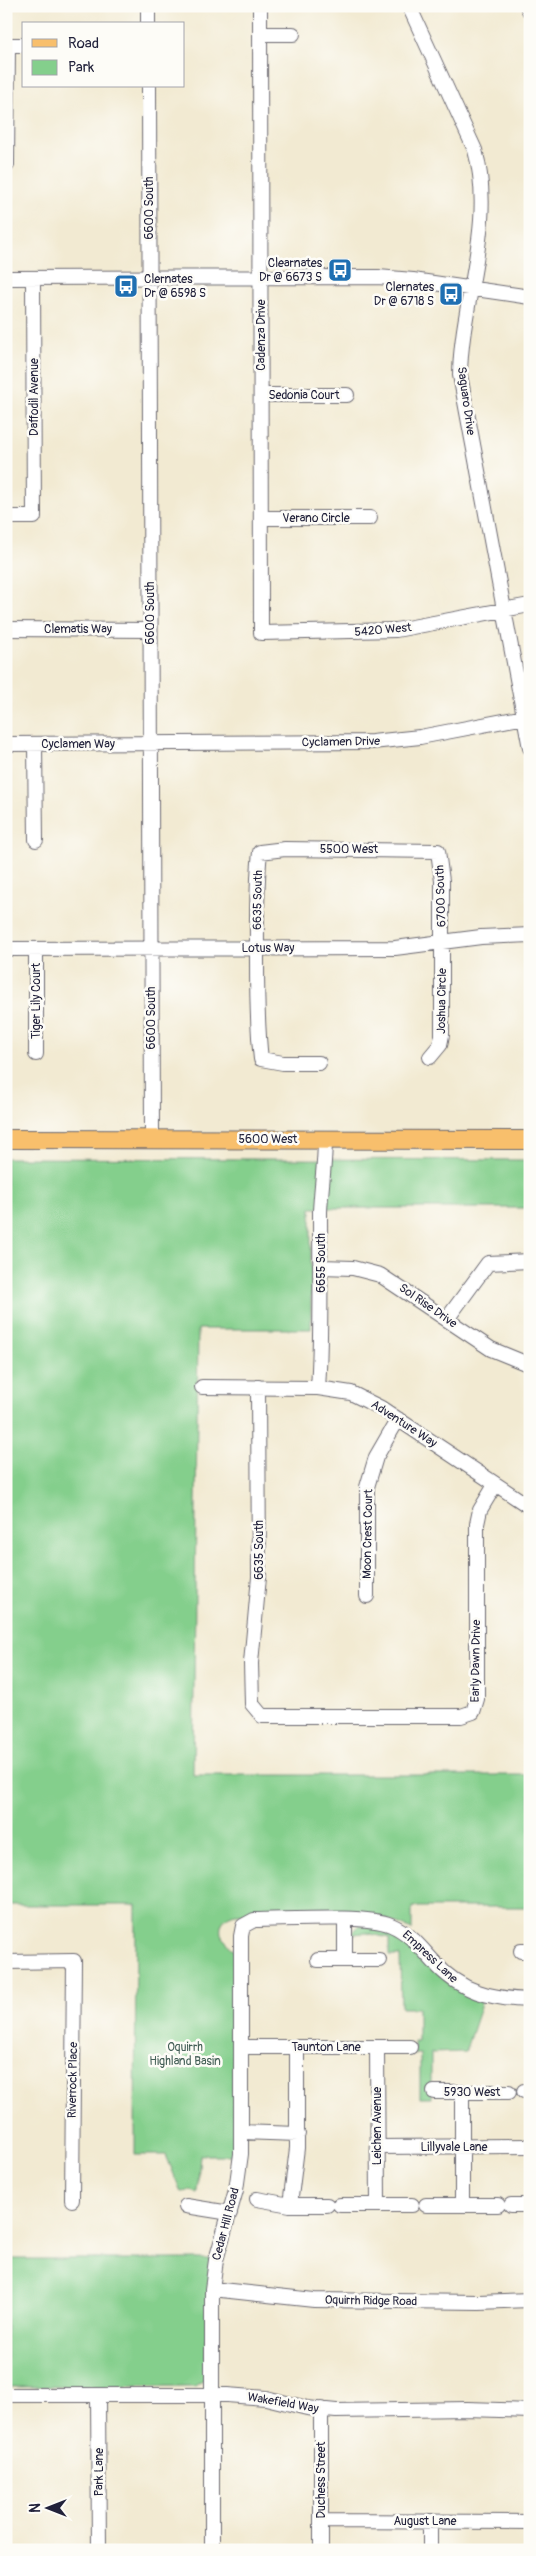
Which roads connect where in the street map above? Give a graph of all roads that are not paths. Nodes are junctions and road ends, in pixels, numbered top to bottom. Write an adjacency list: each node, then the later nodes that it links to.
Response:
1 (148, 6): 6 (street)
2 (260, 6): 7 (street, Cadenza Drive)
3 (409, 6): 17 (street, Saguaro Drive)
4 (527, 6): 5 (street)
5 (530, 12)
6 (148, 22)
7 (260, 34): 8 (street); 13 (street, Cadenza Drive)
8 (293, 34)
9 (7, 45): 10 (street); 12 (street)
10 (22, 45)
11 (149, 88): 16 (street, 6600 South)
12 (7, 165)
13 (261, 277): 16 (street); 17 (street); 19 (street, Cadenza Drive)
14 (6, 278): 15 (street)
15 (34, 278): 16 (street); 21 (street, Daffodil Avenue)
16 (149, 278): 27 (street, 6600 South)
17 (471, 288): 18 (street); 25 (street, Saguaro Drive)
18 (530, 297)
19 (261, 395): 20 (street, Sedonia Court); 22 (street, Cadenza Drive)
20 (347, 395)
21 (6, 517)
22 (261, 518): 23 (street, Verano Circle); 28 (street, Cadenza Drive)
23 (370, 518)
24 (530, 605): 25 (street, 5420 West)
25 (504, 610): 28 (street, 5420 West); 29 (street, Saguaro Drive)
26 (6, 629): 27 (street, Clematis Way)
27 (150, 630): 30 (street, 6600 South)
28 (261, 633)
29 (527, 716): 30 (street, Cyclamen Drive); 33 (street, Saguaro Drive)
30 (150, 743): 32 (street, Cyclamen Way); 42 (street, 6600 South)
31 (6, 744): 32 (street, Cyclamen Way)
32 (36, 744): 34 (street)
33 (530, 748)
34 (36, 840)
35 (438, 851): 36 (street, 5500 West); 38 (street, 6700 South)
36 (260, 852): 39 (street, 6635 South)
37 (530, 935): 38 (street, Lotus Way)
38 (442, 941): 39 (street, Lotus Way); 44 (street, Joshua Circle)
39 (257, 948): 42 (street, Lotus Way); 45 (street, 6635 South)
40 (6, 949): 41 (street, Lotus Way)
41 (36, 949): 42 (street, Lotus Way); 43 (street, Tiger Lily Court)
42 (151, 949): 47 (street, 6600 South)
43 (36, 1054)
44 (430, 1057)
45 (320, 1063)
46 (6, 1139): 47 (main road, 5600 West)
47 (152, 1139): 48 (main road, 5600 West)
48 (325, 1140): 49 (main road, 5600 West); 51 (street, 6655 South)
49 (530, 1140)
50 (530, 1261): 52 (street)
51 (321, 1267): 52 (street, Sol Rise Drive); 56 (street, 6655 South)
52 (447, 1319): 53 (street, Sol Rise Drive)
53 (530, 1365)
54 (202, 1386): 55 (street, Adventure Way)
55 (258, 1387): 56 (street, Adventure Way); 61 (street, 6635 South)
56 (318, 1388): 57 (street, Adventure Way)
57 (398, 1420): 58 (street, Adventure Way); 60 (street, Moon Crest Court)
58 (495, 1485): 59 (street, Adventure Way); 61 (street, Early Dawn Drive)
59 (530, 1507)
60 (367, 1596)
61 (256, 1712)
62 (345, 1920): 63 (street, Empress Lane); 65 (street); 68 (street, Empress Lane)
63 (242, 1928): 69 (street, Cedar Hill Road)
64 (318, 1960): 65 (street)
65 (345, 1960): 66 (street)
66 (379, 1960)
67 (6, 1962): 82 (street, Riverrock Place)
68 (530, 2000)
69 (242, 2047): 70 (street, Taunton Lane); 76 (street, Cedar Hill Road)
70 (298, 2047): 71 (street, Taunton Lane); 77 (street)
71 (377, 2047): 72 (street, Taunton Lane); 79 (street, Leichen Avenue)
72 (410, 2047)
73 (434, 2092): 74 (street, 5930 West)
74 (462, 2092): 75 (street, 5930 West); 80 (street)
75 (509, 2092)
76 (242, 2132): 77 (street); 88 (street, Cedar Hill Road)
77 (298, 2134): 83 (street)
78 (530, 2146): 80 (street, Lillyvale Lane)
79 (378, 2147): 80 (street, Lillyvale Lane); 84 (street, Leichen Avenue)
80 (462, 2147): 85 (street)
81 (257, 2199): 83 (street)
82 (72, 2200)
83 (290, 2205): 84 (street)
84 (378, 2205): 85 (street)
85 (462, 2205): 86 (street)
86 (530, 2205)
87 (186, 2206): 88 (street)
88 (230, 2213): 89 (street, Cedar Hill Road)
89 (212, 2289): 90 (street, Oquirrh Ridge Road); 93 (street, Cedar Hill Road)
90 (530, 2300)
91 (6, 2395): 92 (street, Wakefield Way)
92 (98, 2395): 93 (street, Wakefield Way); 99 (street, Park Lane)
93 (212, 2395): 94 (street, Wakefield Way); 100 (street, Cedar Hill Road)
94 (321, 2410): 95 (street, Wakefield Way); 96 (street, Duchess Street)
95 (530, 2411)
96 (321, 2521): 97 (street, August Lane); 101 (street, Duchess Street)
97 (430, 2521): 98 (street, August Lane); 102 (street)
98 (530, 2522)
99 (99, 2550)
100 (212, 2550)
101 (321, 2550)
102 (430, 2550)

